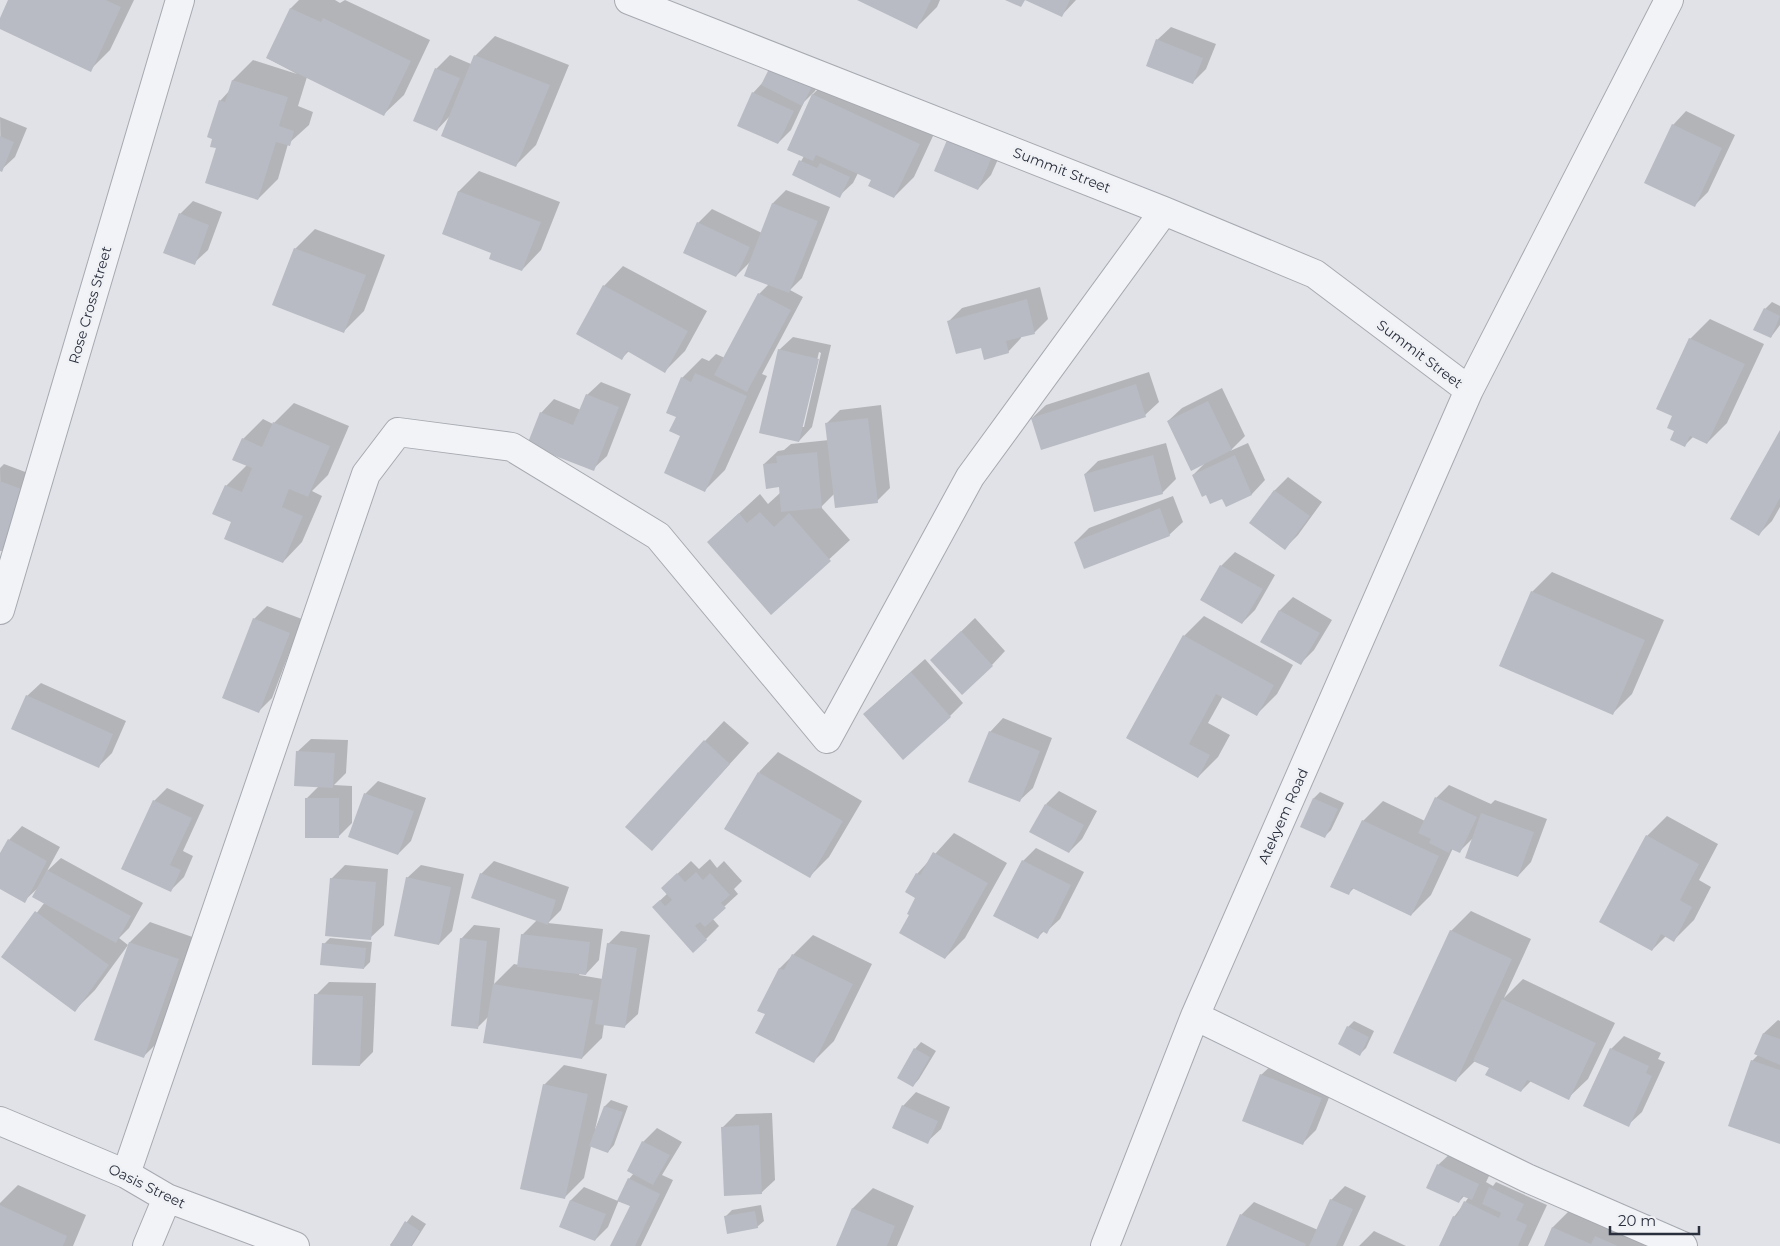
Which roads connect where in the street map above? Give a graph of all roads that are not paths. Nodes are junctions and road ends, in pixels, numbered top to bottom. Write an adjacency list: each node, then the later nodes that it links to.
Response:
1 (180, 0): 6 (street, Rose Cross Street)
2 (629, 0): 4 (street, Summit Street)
3 (1669, 0): 5 (street, Atekyem Road)
4 (1164, 210): 5 (street, Summit Street); 9 (street)
5 (1468, 390): 7 (street, Atekyem Road)
6 (0, 610)
7 (1195, 1016): 13 (street, Atekyem Road); 14 (street)
8 (0, 1121): 9 (street, Oasis Street)
9 (126, 1174): 10 (street, Oasis Street)
10 (166, 1198): 11 (street); 12 (street, Oasis Street)
11 (147, 1246)
12 (295, 1246)
13 (1104, 1246)
14 (1682, 1246)

